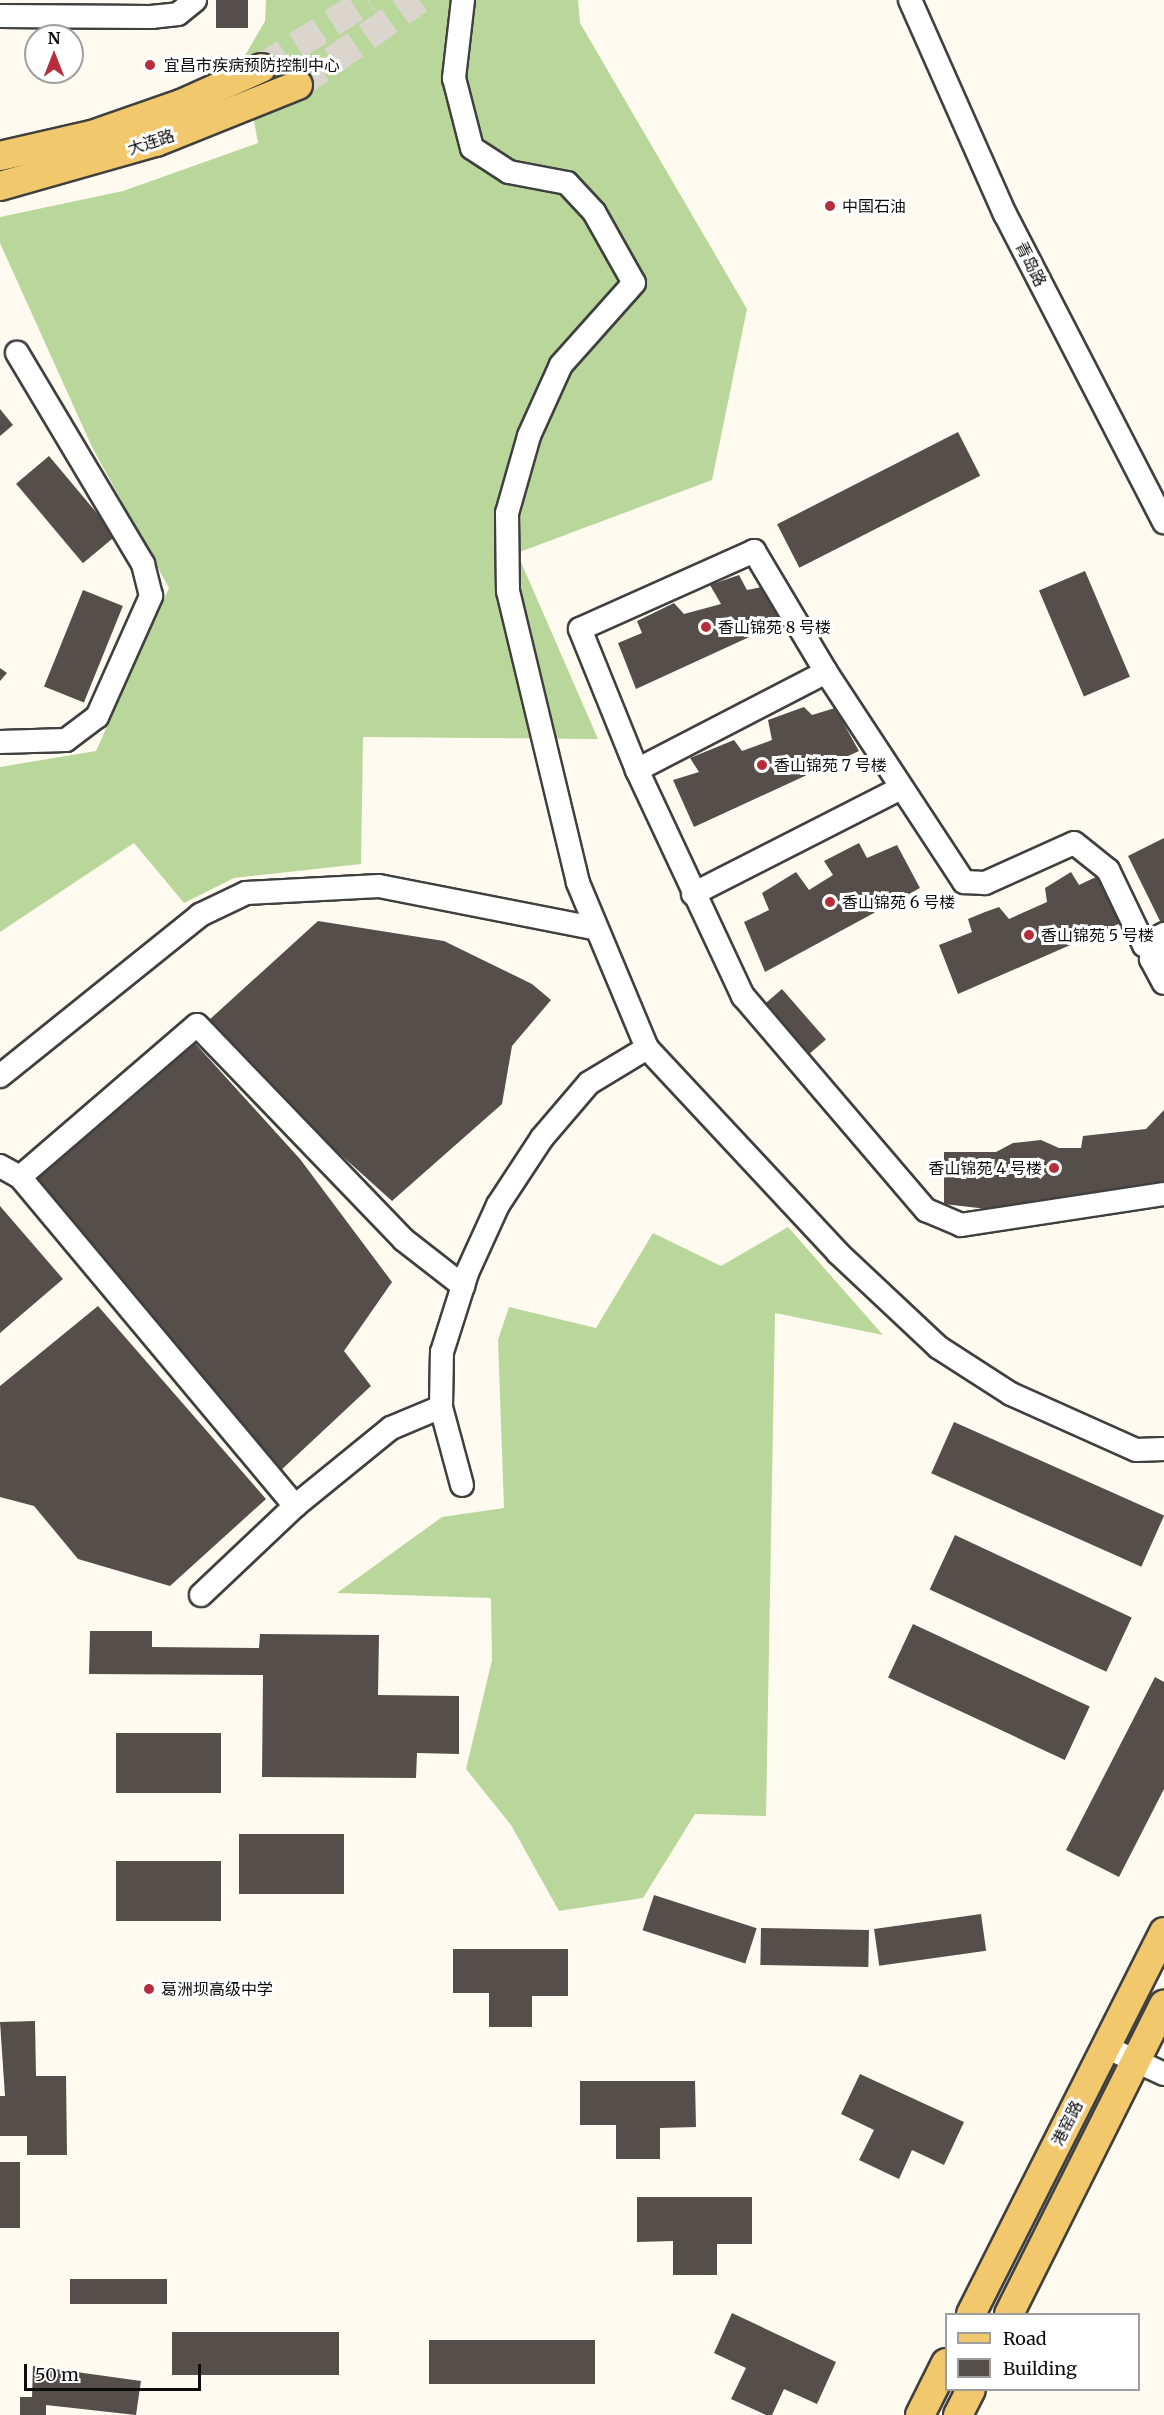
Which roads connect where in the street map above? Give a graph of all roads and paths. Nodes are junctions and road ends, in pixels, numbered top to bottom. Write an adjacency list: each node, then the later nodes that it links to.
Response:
1 (195, 0): 4 (street)
2 (462, 0): 16 (street)
3 (910, 0): 10 (street, 青岛路)
4 (0, 16)
5 (261, 68): 7 (main road, 大连路)
6 (298, 85): 8 (main road, 大连路)
7 (0, 156)
8 (0, 186)
9 (17, 353): 12 (street)
10 (1164, 522)
11 (826, 672): 13 (street); 13 (street); 14 (street)
12 (0, 742)
13 (637, 770): 15 (street)
14 (902, 788): 15 (street); 18 (street)
15 (693, 894): 24 (street)
16 (594, 928): 20 (street); 21 (street)
17 (1164, 934): 18 (street)
18 (1153, 952): 19 (street)
19 (1164, 983)
20 (647, 1048): 25 (street); 27 (street)
21 (0, 1076)
22 (0, 1166): 23 (street)
23 (20, 1177): 25 (street); 29 (street)
24 (1164, 1194)
25 (463, 1286): 26 (street)
26 (441, 1407): 28 (street); 29 (street)
27 (1164, 1449)
28 (462, 1485)
29 (295, 1506): 30 (street)
30 (201, 1595)
31 (1164, 1932): 33 (main road, 港窑路)
32 (1164, 2005): 34 (main road, 港窑路)
33 (1106, 2047): 34 (street); 36 (main road, 港窑路)
34 (1136, 2061): 35 (street); 37 (main road, 港窑路)
35 (1164, 2074)
36 (972, 2313)
37 (1010, 2313)
38 (945, 2365): 40 (main road)
39 (970, 2391): 41 (main road)
40 (920, 2415)
41 (958, 2415)

